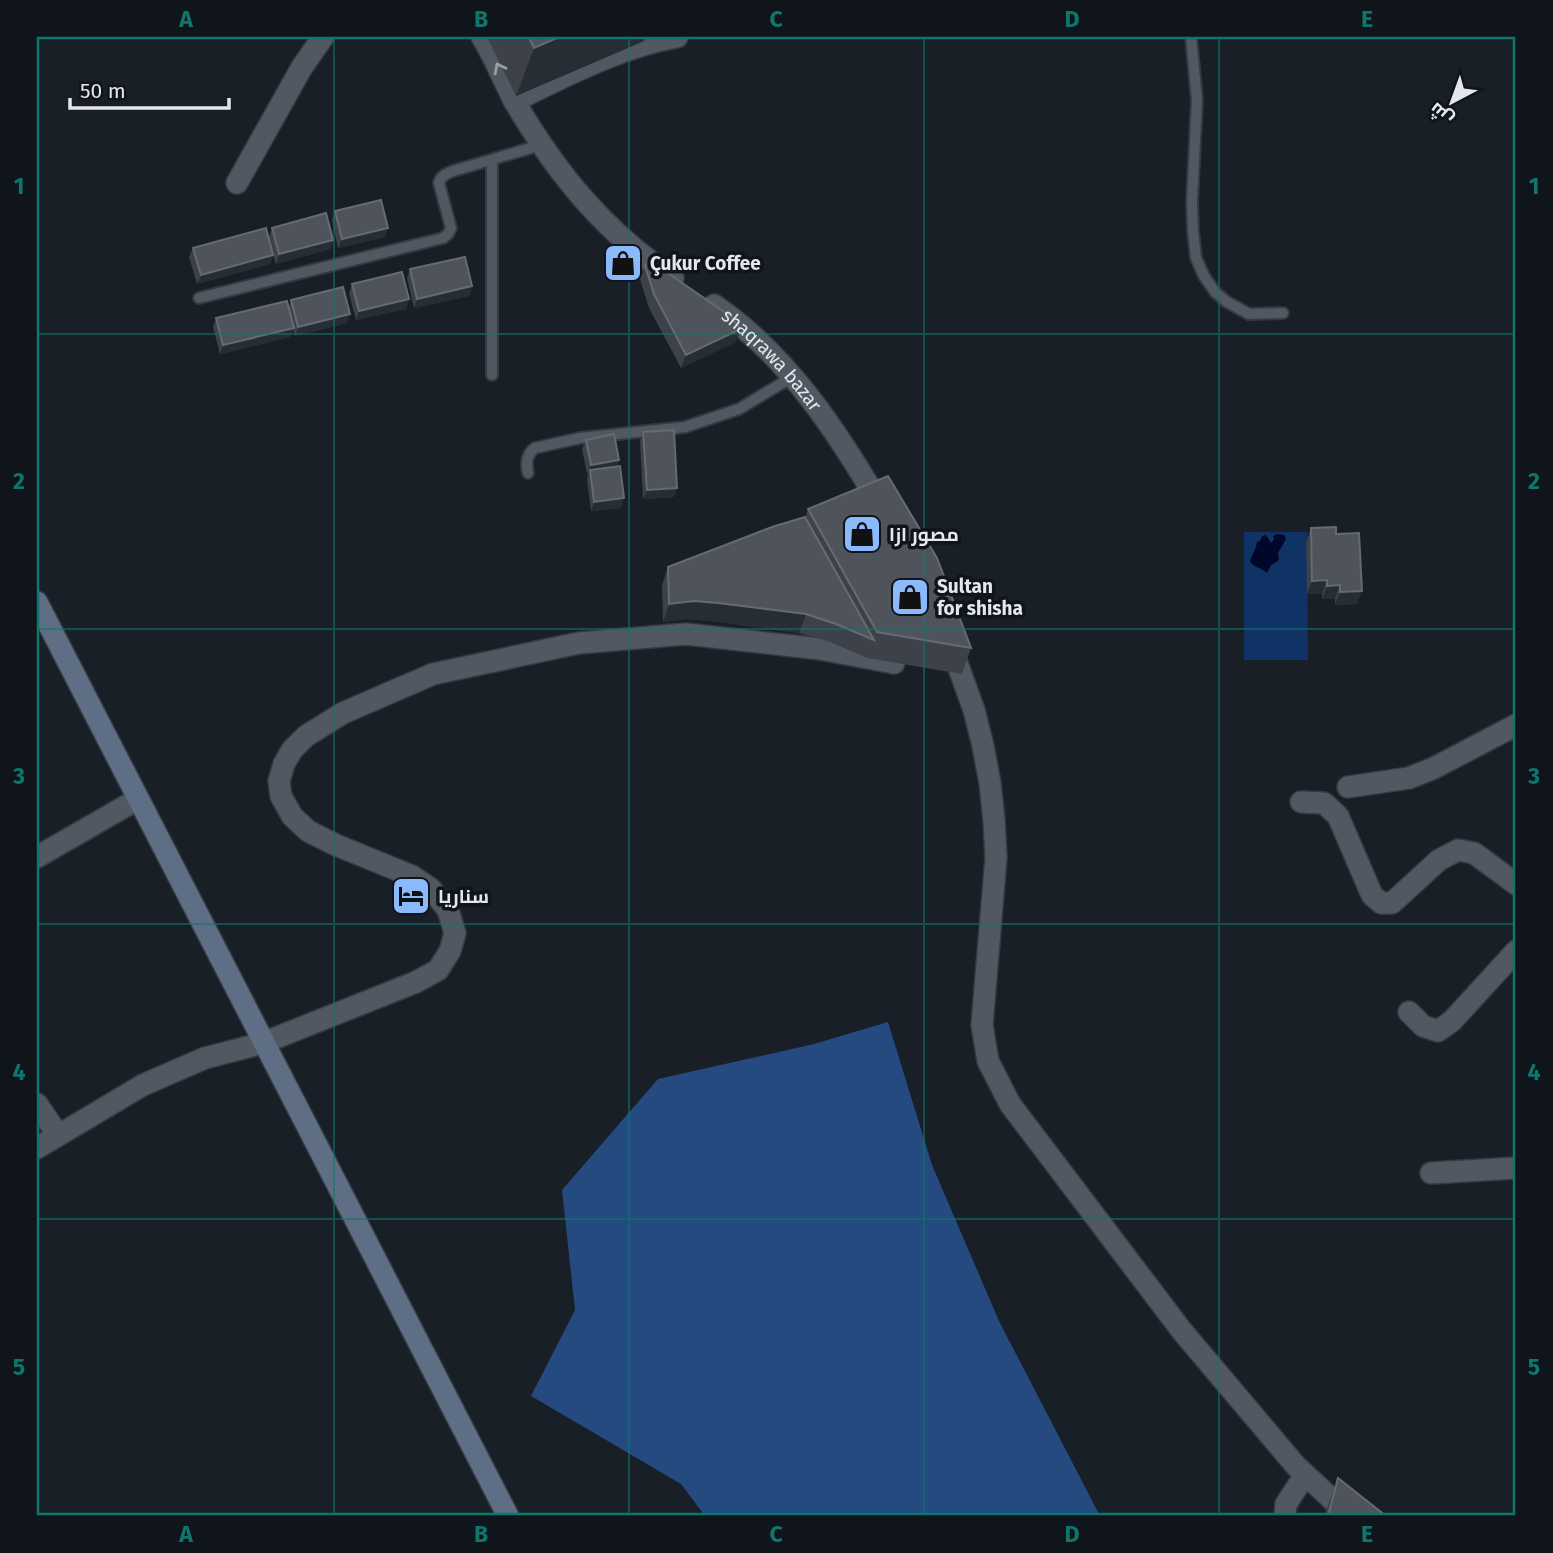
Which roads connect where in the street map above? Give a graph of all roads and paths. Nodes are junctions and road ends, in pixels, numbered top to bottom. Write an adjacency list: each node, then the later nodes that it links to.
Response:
1 (323, 37): 8 (street)
2 (482, 37): 5 (street, shaqrawa bazar, one-way to 2)
3 (670, 37): 5 (street)
4 (1191, 37): 10 (lane)
5 (514, 100): 6 (street, shaqrawa bazar)
6 (541, 145): 7 (lane); 12 (street, shaqrawa bazar)
7 (492, 160): 9 (lane); 11 (lane)
8 (237, 183)
9 (199, 298)
10 (1283, 313)
11 (492, 375)
12 (794, 376): 13 (lane); 14 (street, shaqrawa bazar)
13 (528, 473)
14 (893, 526)
15 (37, 601): 22 (main road)
16 (947, 636): 19 (street)
17 (908, 665): 28 (street)
18 (935, 670): 19 (street)
19 (962, 674): 34 (street)
20 (1516, 725): 21 (street)
21 (1348, 787)
22 (138, 799): 24 (street); 28 (main road)
23 (1301, 802): 25 (street)
24 (37, 857)
25 (1516, 884)
26 (1516, 951): 27 (street)
27 (1409, 1012)
28 (263, 1043): 30 (street); 35 (main road)
29 (37, 1104): 30 (street)
30 (58, 1135): 31 (street)
31 (37, 1148)
32 (1516, 1168): 33 (street)
33 (1431, 1173)
34 (1305, 1475): 36 (street); 37 (street)
35 (508, 1516)
36 (1285, 1516)
37 (1350, 1516)

